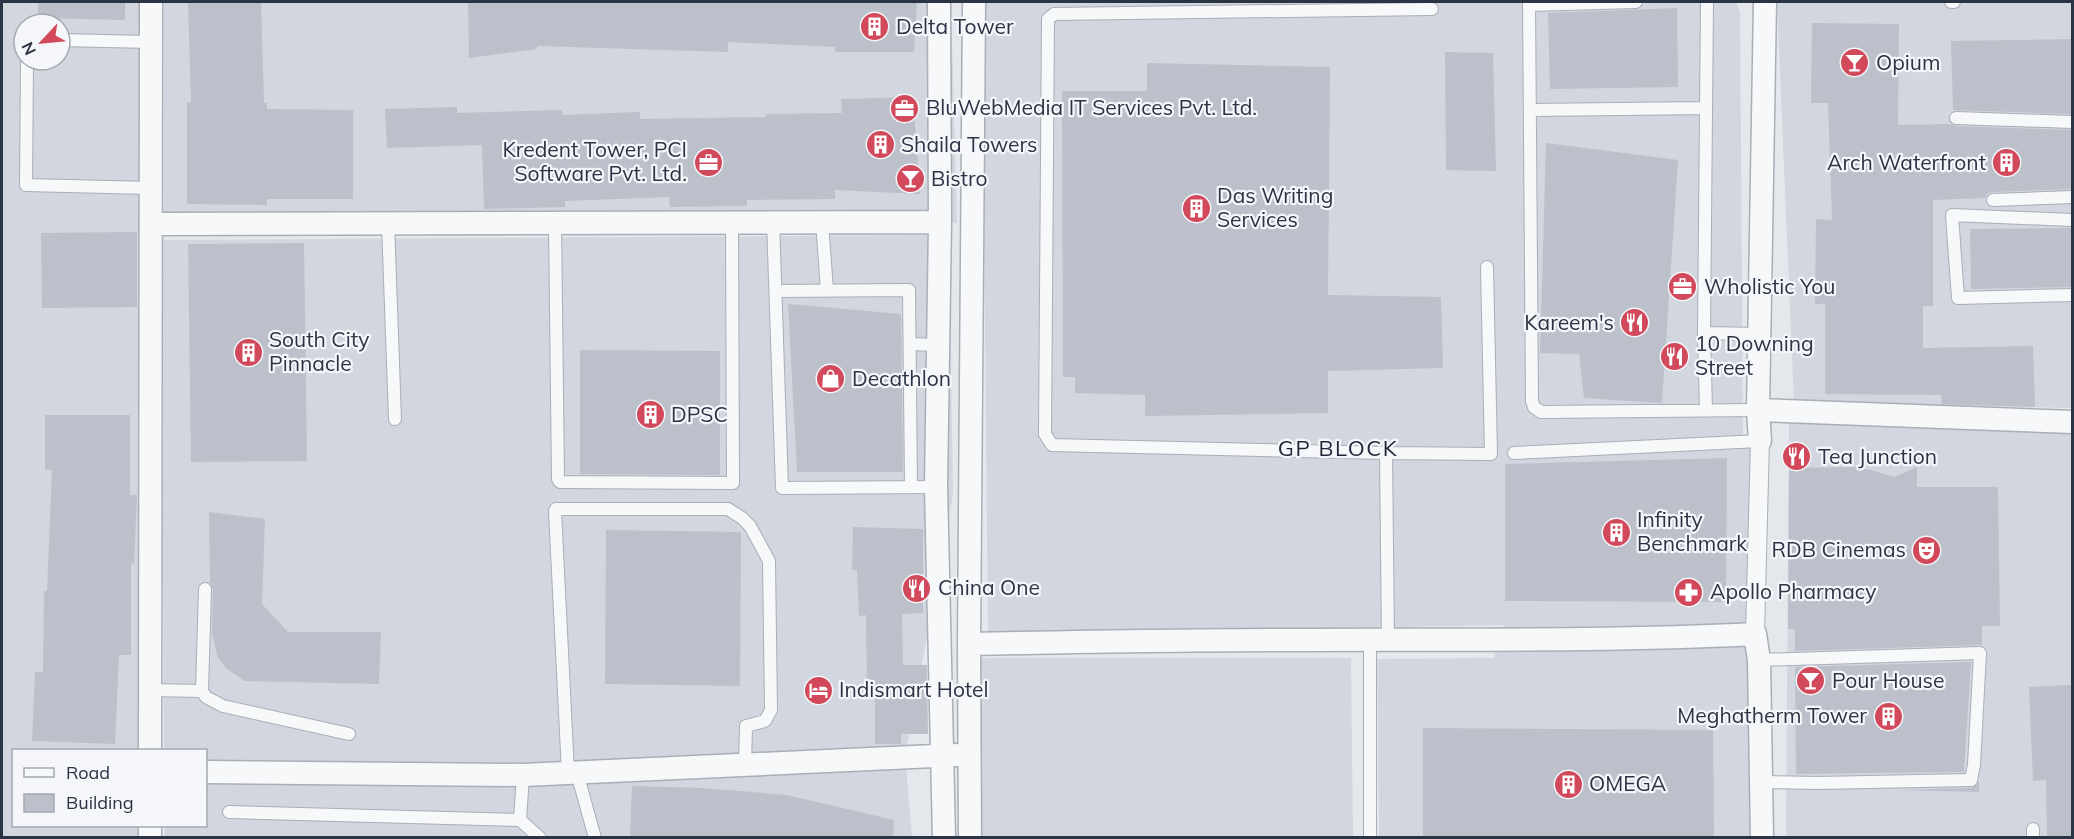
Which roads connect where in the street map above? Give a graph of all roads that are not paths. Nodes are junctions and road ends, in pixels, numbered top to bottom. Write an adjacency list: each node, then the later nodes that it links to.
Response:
1 (151, 2): 10 (street)
2 (939, 2): 24 (street)
3 (974, 2): 47 (street)
4 (1636, 2): 7 (lane)
5 (1707, 2): 12 (lane)
6 (1765, 2): 32 (street)
7 (1529, 3): 13 (lane)
8 (1432, 9): 40 (lane)
9 (72, 40): 10 (lane)
10 (151, 42): 16 (street)
11 (27, 72): 16 (lane)
12 (1706, 108): 13 (lane); 31 (lane)
13 (1531, 110): 35 (lane)
14 (1956, 118): 15 (lane)
15 (2073, 122)
16 (150, 188): 26 (street)
17 (2073, 197): 18 (lane)
18 (1993, 200)
19 (2073, 220): 30 (lane)
20 (773, 221): 21 (street); 23 (street); 28 (lane)
21 (822, 221): 24 (street); 29 (lane)
22 (555, 222): 23 (street); 23 (lane); 25 (street)
23 (732, 222)
24 (940, 222): 34 (street)
25 (388, 223): 26 (street); 37 (lane)
26 (151, 224): 49 (street)
27 (1487, 267): 40 (lane)
28 (776, 291): 29 (lane); 42 (lane)
29 (826, 291): 33 (lane)
30 (2073, 295)
31 (1704, 333): 32 (lane); 35 (lane)
32 (1760, 334): 36 (street)
33 (910, 344): 34 (lane); 42 (lane)
34 (938, 345): 43 (street)
35 (1706, 410): 36 (lane)
36 (1758, 410): 38 (street); 39 (street)
37 (395, 419)
38 (2073, 422)
39 (1760, 441): 41 (lane); 45 (street)
40 (1386, 453): 46 (lane)
41 (1514, 453)
42 (911, 487): 43 (lane)
43 (936, 488): 53 (street)
44 (205, 589): 50 (lane)
45 (1755, 634): 46 (street); 48 (street)
46 (1379, 641): 47 (street); 66 (lane)
47 (969, 644): 54 (street)
48 (1759, 660): 59 (street); 59 (lane)
49 (150, 690): 50 (lane); 52 (street)
50 (202, 691): 51 (lane)
51 (349, 734)
52 (150, 749)
53 (944, 754): 54 (street); 55 (street); 64 (street)
54 (969, 754): 65 (street)
55 (744, 764): 57 (street); 57 (lane)
56 (207, 772): 58 (street)
57 (573, 773): 58 (street); 63 (lane)
58 (523, 775): 61 (lane)
59 (1761, 782): 67 (street)
60 (229, 812): 61 (lane)
61 (520, 820): 62 (lane)
62 (540, 837)
63 (595, 837)
64 (944, 837)
65 (970, 837)
66 (1370, 837)
67 (1762, 837)

